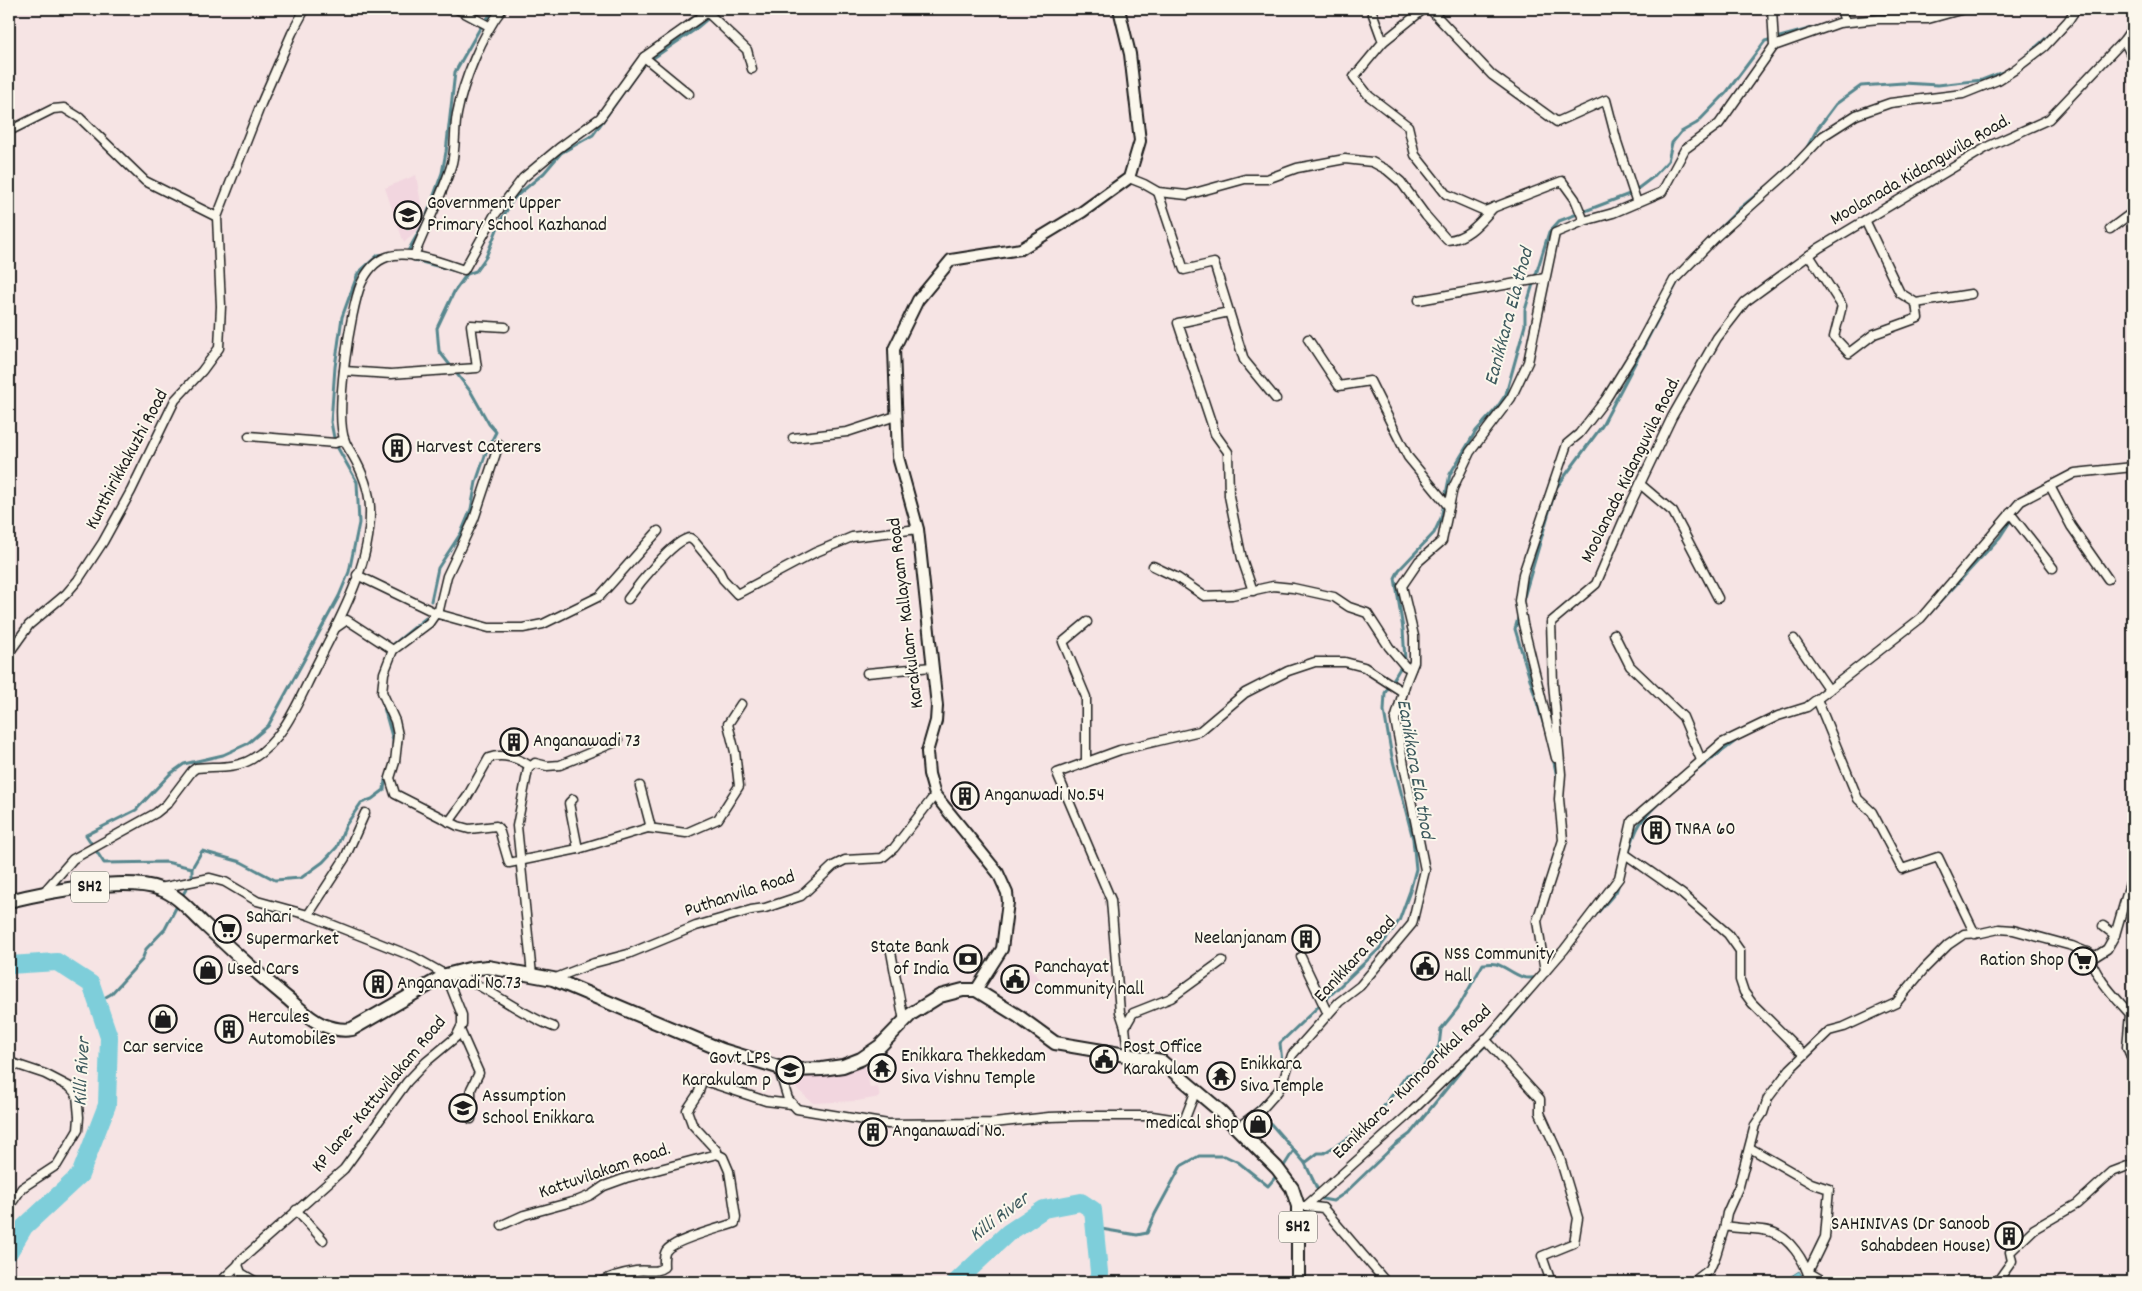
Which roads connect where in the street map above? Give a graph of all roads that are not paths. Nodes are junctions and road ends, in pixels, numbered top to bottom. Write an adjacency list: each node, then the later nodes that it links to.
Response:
1 (305, 9): 29 (street, Kunthirikkakuzhi Road)
2 (456, 9): 13 (street)
3 (502, 9): 13 (street)
4 (1118, 9): 23 (street)
5 (1372, 9): 17 (street)
6 (1424, 9): 17 (street)
7 (1430, 9): 25 (street)
8 (1772, 9): 16 (street)
9 (1964, 9): 12 (street)
10 (2076, 9): 80 (street)
11 (710, 11): 18 (street); 20 (street)
12 (1843, 17): 16 (street)
13 (489, 26): 33 (street)
14 (2133, 27): 15 (street, Moolanada Kidanguvila Road.)
15 (2124, 40): 19 (street); 30 (street, Moolanada Kidanguvila Road.)
16 (1774, 41): 25 (street, Eanikkara Road)
17 (1383, 42): 26 (street)
18 (644, 57): 21 (street); 33 (street)
19 (2133, 60)
20 (752, 69)
21 (689, 94)
22 (9, 130): 29 (street)
23 (1129, 178): 24 (street); 43 (street, Karakulam- Kallayam Road)
24 (1158, 192): 26 (street); 38 (street)
25 (1637, 203): 28 (street, Eanikkara Road)
26 (1494, 207): 28 (street)
27 (2133, 212): 31 (street)
28 (1582, 215): 34 (street, Eanikkara Road)
29 (217, 217): 68 (street, Kunthirikkakuzhi Road)
30 (1865, 220): 32 (street, Moolanada Kidanguvila Road.); 37 (street)
31 (2110, 229)
32 (1809, 255): 37 (street); 49 (street, Moolanada Kidanguvila Road.)
33 (410, 256): 41 (street)
34 (1545, 278): 36 (street); 51 (street, Eanikkara Road)
35 (1971, 294): 37 (street)
36 (1418, 300)
37 (1916, 303)
38 (1230, 312): 42 (street); 59 (street)
39 (505, 327): 41 (street)
40 (1308, 339): 51 (street)
41 (344, 371): 46 (street)
42 (1276, 399)
43 (896, 416): 45 (street); 53 (street, Karakulam- Kallayam Road)
44 (249, 436): 46 (street)
45 (793, 438)
46 (344, 440): 57 (street)
47 (499, 444): 62 (street)
48 (2133, 468): 50 (street, Eanikkara - Kunnoorkkal Road)
49 (1640, 484): 60 (street); 80 (street, Moolanada Kidanguvila Road.)
50 (2050, 486): 52 (street, Eanikkara - Kunnoorkkal Road); 58 (street)
51 (1449, 507): 70 (street, Eanikkara Road)
52 (2010, 513): 56 (street); 73 (street, Eanikkara - Kunnoorkkal Road)
53 (918, 529): 61 (street); 69 (street, Karakulam- Kallayam Road)
54 (658, 531): 62 (street)
55 (1153, 566): 59 (street)
56 (2053, 568)
57 (357, 574): 62 (street); 64 (street)
58 (2108, 579)
59 (1252, 591): 70 (street)
60 (1718, 598)
61 (628, 599)
62 (437, 614): 67 (street)
63 (1086, 622): 78 (street)
64 (337, 627): 67 (street); 92 (street)
65 (1614, 634): 77 (street)
66 (1794, 639): 73 (street)
67 (393, 650): 85 (street)
68 (9, 653)
69 (932, 667): 71 (street); 82 (street, Karakulam- Kallayam Road)
70 (1411, 669): 72 (street, Eanikkara Road)
71 (867, 673)
72 (1400, 689): 78 (street); 107 (street, Eanikkara Road)
73 (1829, 690): 74 (street, Eanikkara - Kunnoorkkal Road)
74 (1817, 699): 77 (street, Eanikkara - Kunnoorkkal Road); 96 (street)
75 (741, 704): 86 (street)
76 (618, 741): 79 (street)
77 (1701, 760): 88 (street, Eanikkara - Kunnoorkkal Road)
78 (1086, 762): 109 (street)
79 (530, 766): 85 (street); 89 (street)
80 (1561, 774): 102 (street, Moolanada Kidanguvila Road.)
81 (640, 786): 86 (street)
82 (935, 795): 105 (street, Puthanvila Road); 106 (street, Karakulam- Kallayam Road)
83 (572, 799): 87 (street)
84 (366, 814): 94 (street)
85 (449, 822): 89 (street)
86 (648, 828): 87 (street)
87 (578, 849): 89 (street)
88 (1625, 854): 102 (street, Eanikkara - Kunnoorkkal Road); 114 (street)
89 (520, 862): 104 (street)
90 (2133, 874): 97 (street)
91 (160, 888): 92 (main road, SH2); 94 (street); 103 (main road, SH2)
92 (43, 893): 93 (main road, SH2)
93 (9, 901)
94 (308, 915): 103 (street)
95 (2103, 926): 97 (street)
96 (1975, 934): 99 (street); 114 (street)
97 (2115, 935): 99 (street)
98 (891, 952): 108 (street)
99 (2088, 952): 115 (street)
100 (1301, 957): 107 (street)
101 (1222, 961): 109 (street)
102 (1545, 972): 112 (street, Eanikkara - Kunnoorkkal Road)
103 (449, 974): 104 (main road, SH2); 110 (street); 111 (street, KP lane- Kattuvilakam Road)
104 (532, 975): 105 (main road, SH2)
105 (553, 979): 117 (main road, SH2)
106 (976, 990): 108 (main road, SH2); 113 (main road, SH2)
107 (1328, 1014): 121 (street, Eanikkara Road)
108 (904, 1021): 117 (main road, SH2)
109 (1125, 1026): 113 (street)
110 (554, 1027)
111 (460, 1030): 120 (street); 127 (street, KP lane- Kattuvilakam Road)
112 (1485, 1039): 125 (street, Eanikkara - Kunnoorkkal Road); 138 (street)
113 (1128, 1055): 118 (main road, SH2)
114 (1804, 1055): 122 (street)
115 (2133, 1061)
116 (9, 1062): 126 (street)
117 (778, 1067): 119 (street)
118 (1196, 1090): 119 (street); 121 (main road, SH2)
119 (791, 1104): 123 (street)
120 (471, 1119)
121 (1236, 1128): 125 (main road, SH2)
122 (1750, 1148): 129 (street); 132 (street)
123 (717, 1154): 128 (street, Kattuvilakam Road.); 135 (street)
124 (2133, 1164): 142 (street)
125 (1302, 1206): 136 (main road, SH2); 137 (street)
126 (9, 1207)
127 (296, 1210): 130 (street); 131 (street, KP lane- Kattuvilakam Road)
128 (502, 1225)
129 (1725, 1226): 132 (street); 139 (street)
130 (323, 1240)
131 (238, 1265): 133 (street, KP lane- Kattuvilakam Road); 134 (street)
132 (1808, 1272): 140 (street); 141 (street)
133 (220, 1282)
134 (256, 1282)
135 (601, 1282)
136 (1298, 1282)
137 (1386, 1282)
138 (1551, 1282)
139 (1693, 1282)
140 (1810, 1282)
141 (1825, 1282)
142 (1997, 1282)

